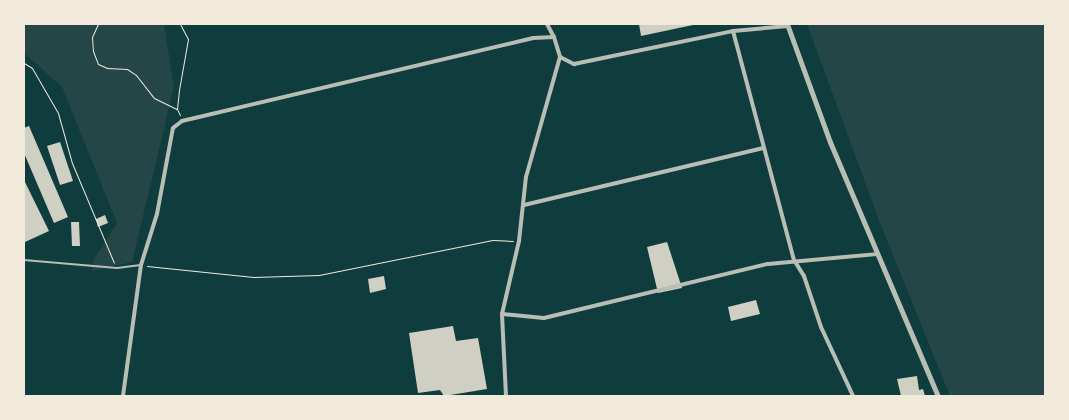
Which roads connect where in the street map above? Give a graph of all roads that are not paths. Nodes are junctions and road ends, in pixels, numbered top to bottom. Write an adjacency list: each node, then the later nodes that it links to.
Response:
1 (547, 24): 4 (street)
2 (787, 25): 3 (street); 8 (street)
3 (733, 31): 5 (street); 6 (street)
4 (554, 37): 5 (street); 11 (street)
5 (560, 57): 7 (street)
6 (763, 148): 7 (street); 10 (street)
7 (524, 204): 12 (street)
8 (877, 254): 10 (street); 16 (street)
9 (24, 260): 11 (lane)
10 (794, 260): 12 (street); 15 (street)
11 (141, 265): 13 (street)
12 (502, 314): 14 (street)
13 (123, 396)
14 (506, 396)
15 (853, 396)
16 (938, 396)

